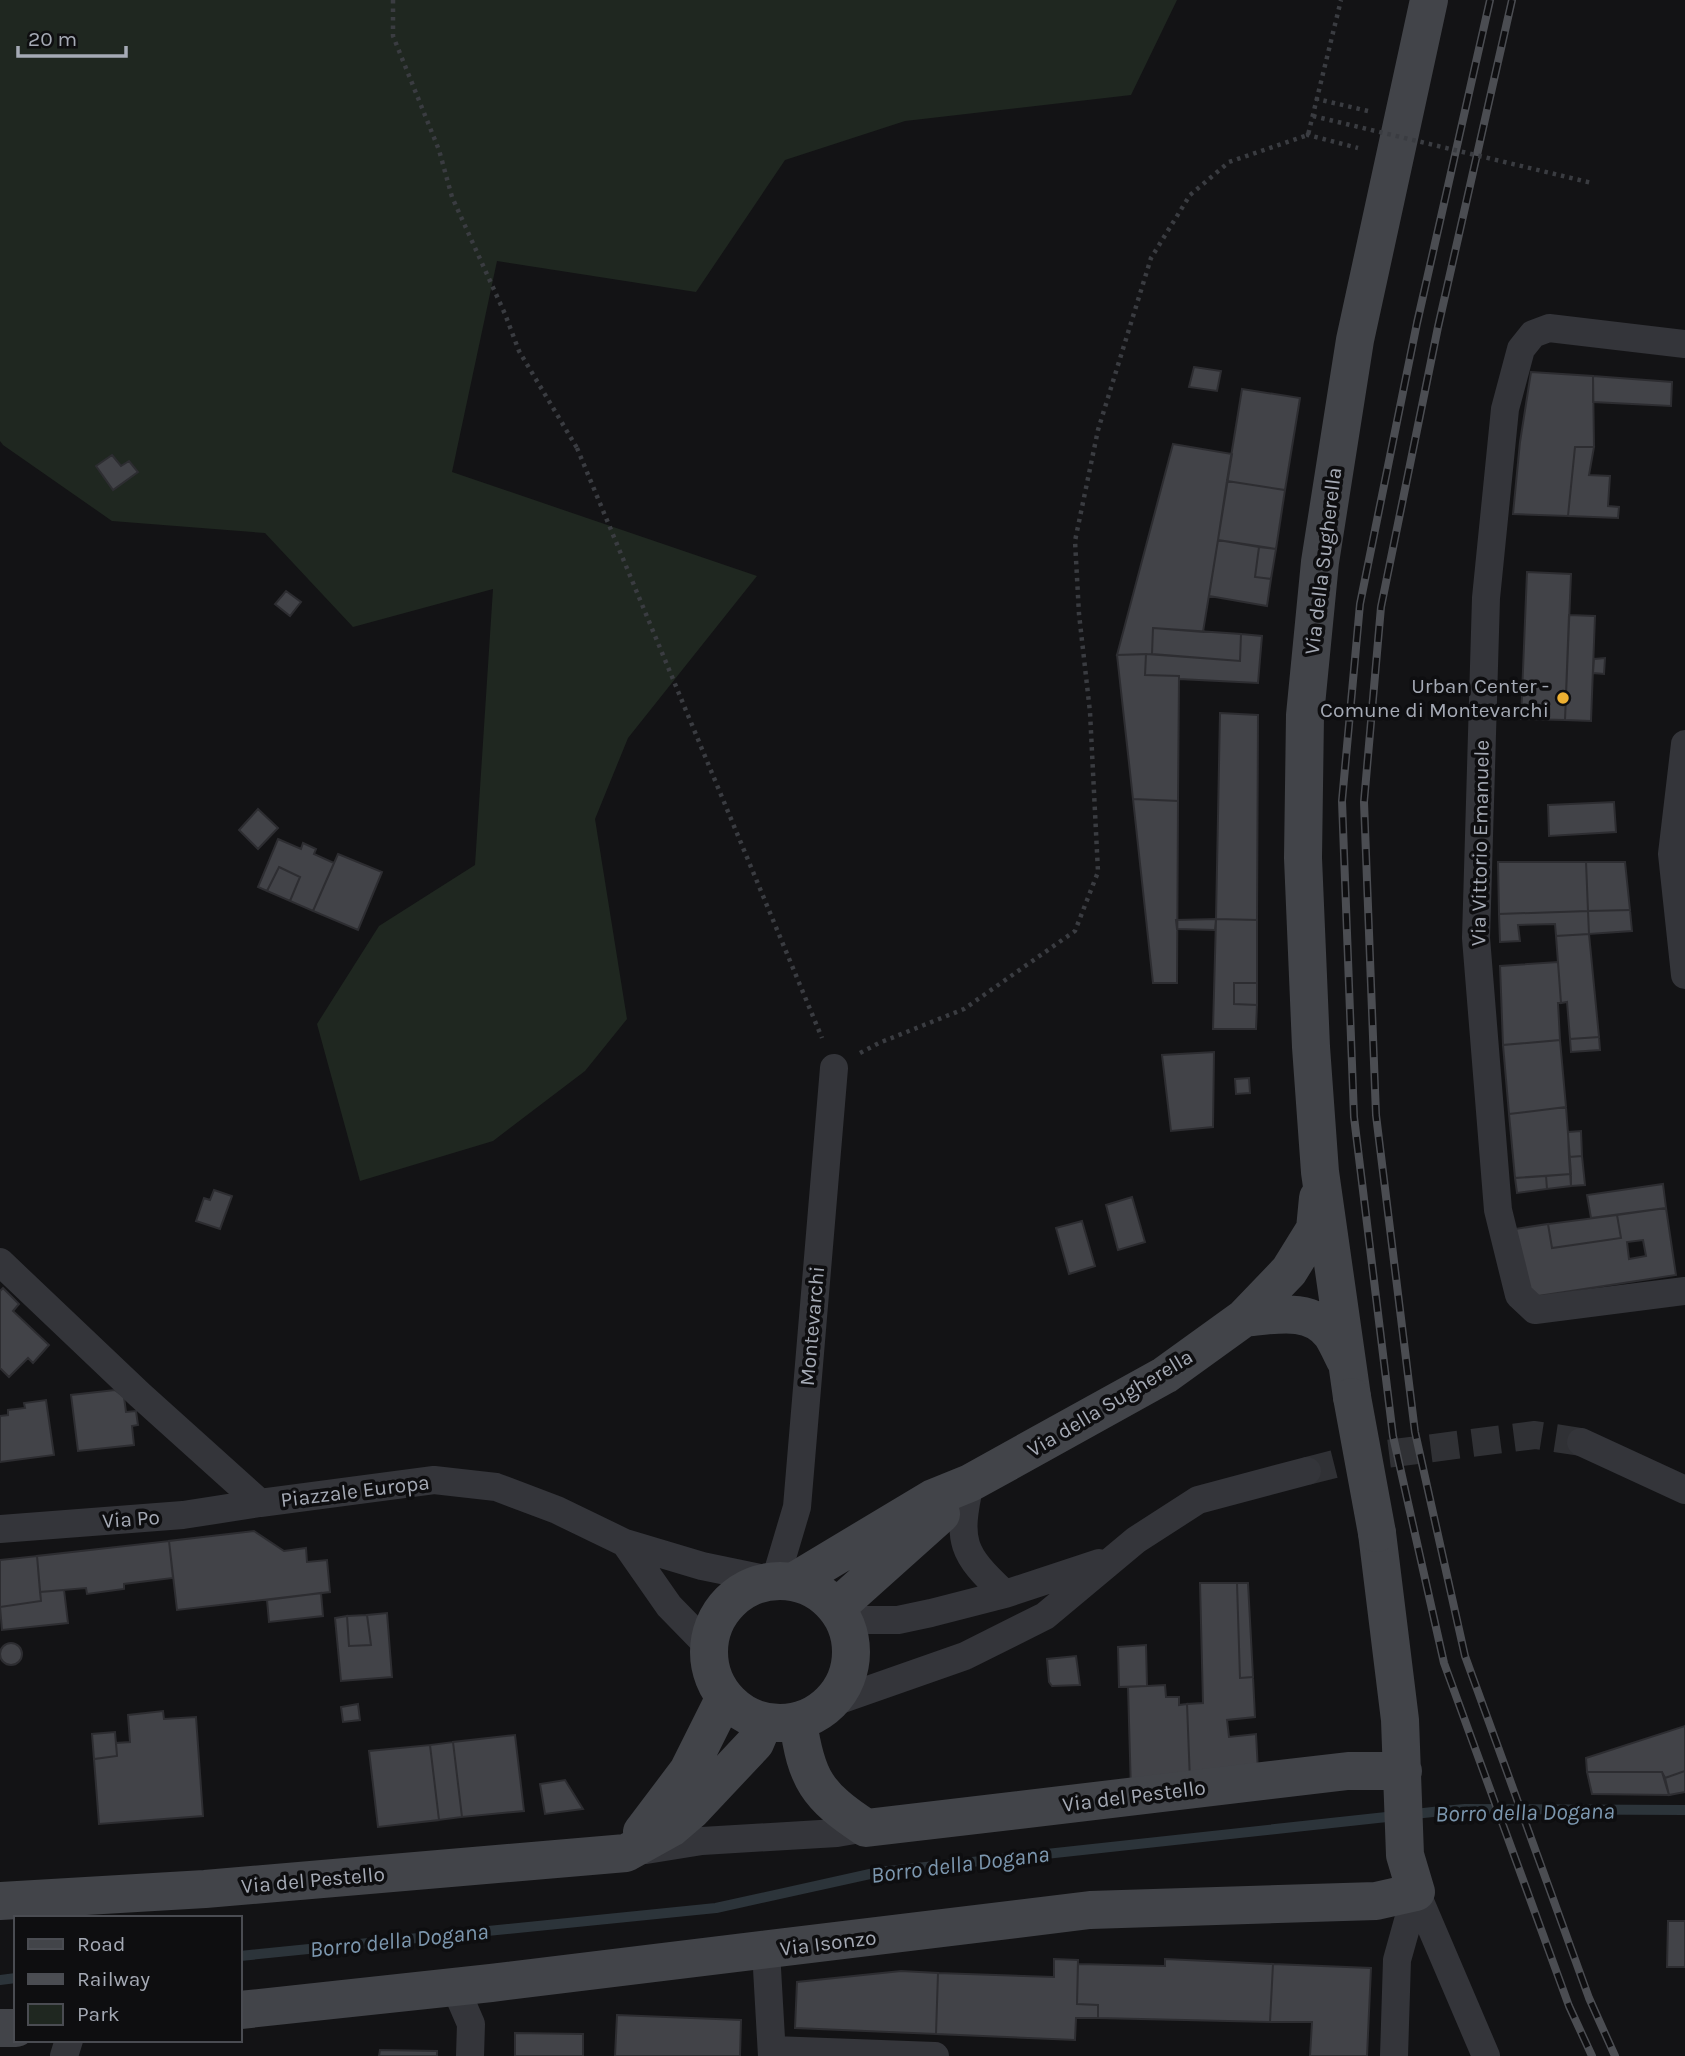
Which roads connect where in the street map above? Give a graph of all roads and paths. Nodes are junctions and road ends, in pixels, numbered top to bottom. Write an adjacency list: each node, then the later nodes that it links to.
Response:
1 (393, 0): 12 (path)
2 (1341, 0): 6 (path)
3 (1429, 0): 5 (street, Via della Sugherella)
4 (1313, 116): 5 (path); 6 (path); 8 (path, bridge)
5 (1403, 120): 7 (street, Via della Sugherella)
6 (1308, 135): 7 (path); 12 (path)
7 (1395, 157): 13 (street, Via della Sugherella)
8 (1592, 183)
9 (1685, 344): 15 (street, Via Vittorio Emanuele)
10 (1685, 744): 11 (street)
11 (1685, 975)
12 (831, 1061): 26 (street, Montevarchi)
13 (1320, 1172): 16 (street, Via della Sugherella); 17 (street, Via della Sugherella)
14 (0, 1262): 22 (street, Piazzale Europa)
15 (1685, 1291)
16 (1244, 1318): 17 (street); 20 (street, Via della Sugherella)
17 (1350, 1381): 33 (street, Via della Sugherella, bridge)
18 (1581, 1442): 21 (street)
19 (1307, 1471): 25 (street)
20 (970, 1483): 26 (street, Via della Sugherella); 27 (street); 28 (street, Via della Sugherella)
21 (1685, 1490)
22 (260, 1503): 23 (street, Via Po); 24 (street, Piazzale Europa)
23 (0, 1528)
24 (625, 1543): 26 (street, Piazzale Europa); 29 (street, Piazzale Europa)
25 (1115, 1558): 27 (street); 31 (street)
26 (784, 1582): 28 (street); 29 (street)
27 (1005, 1594): 28 (street)
28 (840, 1614): 31 (street)
29 (709, 1647): 30 (street)
30 (725, 1697): 32 (street); 35 (street)
31 (831, 1703): 32 (street)
32 (781, 1722): 34 (street); 35 (street, Via del Pestello)
33 (1404, 1784): 34 (street, Via del Pestello); 36 (street, Via della Sugherella)
34 (866, 1828): 35 (street, Via del Pestello)
35 (626, 1853): 37 (street, Via del Pestello)
36 (1416, 1892): 38 (street, Via Isonzo); 44 (street); 45 (street)
37 (0, 1901)
38 (766, 1951): 39 (street, Via Isonzo); 41 (street)
39 (455, 1987): 40 (street, Via Isonzo); 42 (street)
40 (242, 2010)
41 (773, 2053): 43 (street)
42 (470, 2056)
43 (935, 2056)
44 (1394, 2056)
45 (1486, 2056)

